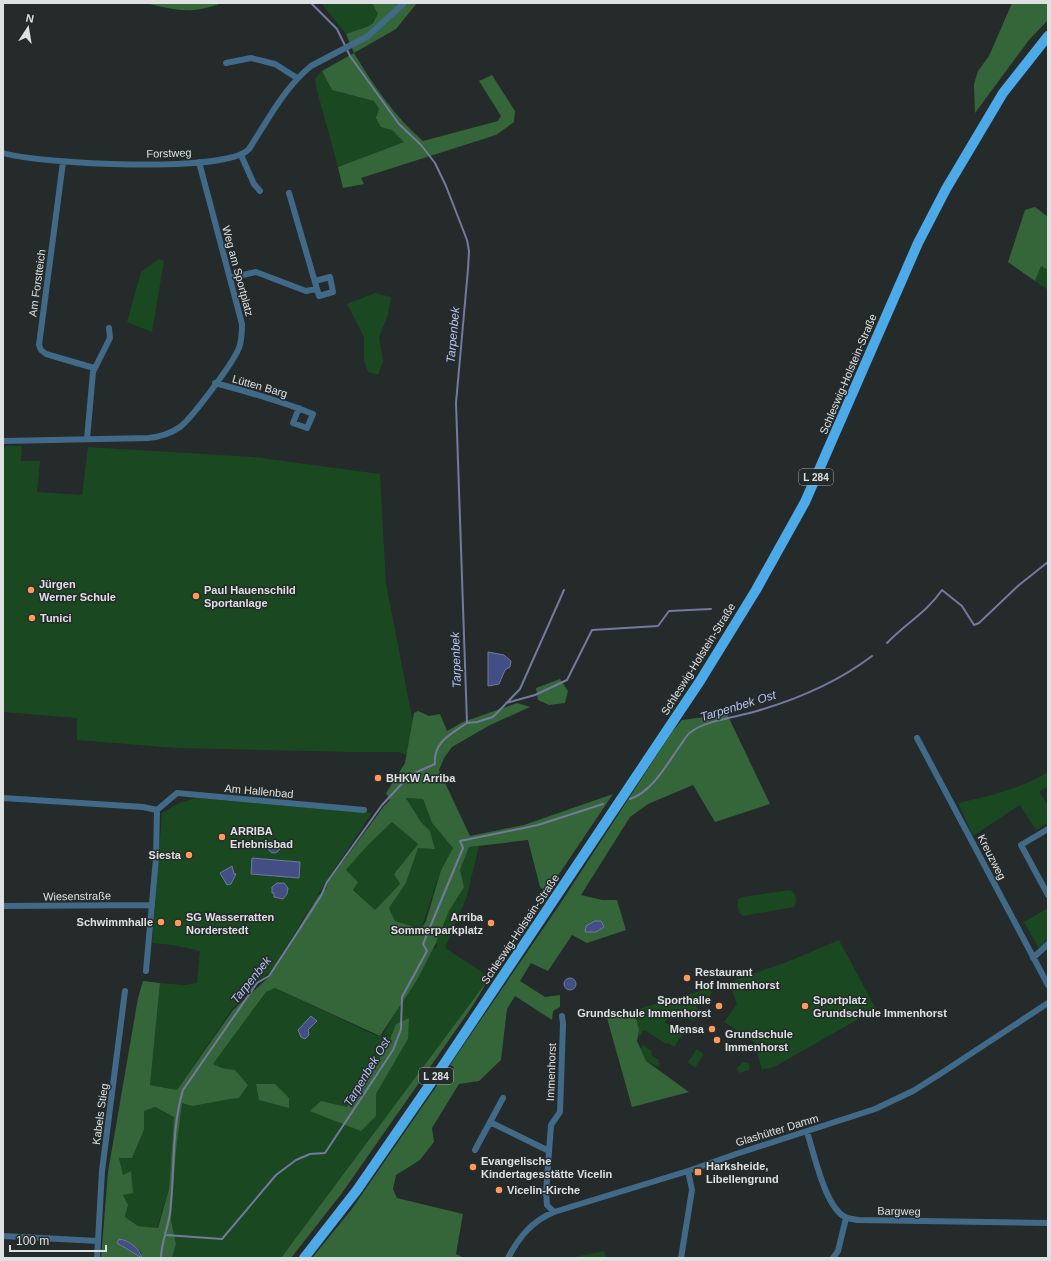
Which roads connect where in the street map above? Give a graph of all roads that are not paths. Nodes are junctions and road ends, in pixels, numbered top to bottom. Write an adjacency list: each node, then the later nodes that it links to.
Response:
1 (404, 3): 4 (street)
2 (1048, 36): 47 (main road, Schleswig-Holstein-Straße / L 284)
3 (226, 63): 4 (street)
4 (297, 78): 6 (street)
5 (3, 153): 7 (street, Forstweg)
6 (241, 155): 8 (street, Forstweg); 9 (street)
7 (63, 162): 8 (street, Forstweg); 15 (street, Am Forstteich)
8 (199, 162): 11 (street, Weg am Sportplatz)
9 (260, 191)
10 (289, 193): 12 (street)
11 (230, 278): 13 (street); 16 (street, Weg am Sportplatz)
12 (315, 281): 13 (street); 13 (street)
13 (317, 289)
14 (109, 328): 15 (street)
15 (94, 368): 18 (street)
16 (215, 383): 17 (street, Lütten Barg); 18 (street, Weg am Sportplatz)
17 (299, 408)
18 (87, 439): 19 (street, Weg am Sportplatz)
19 (3, 441)
20 (917, 738): 29 (street, Kreuzweg)
21 (3, 798): 22 (street)
22 (157, 810): 23 (street, Am Hallenbad); 26 (street)
23 (364, 810)
24 (1048, 829): 25 (street)
25 (1048, 894)
26 (152, 905): 27 (street, Wiesenstraße); 30 (street)
27 (3, 906)
28 (1048, 944): 29 (street)
29 (1033, 958): 31 (street, Kreuzweg)
30 (146, 972)
31 (1048, 985)
32 (125, 991): 45 (street, Kabels Stieg)
33 (1048, 1003): 37 (street, Glashütter Damm)
34 (562, 1016): 39 (street, Immenhorst)
35 (503, 1098): 36 (street)
36 (490, 1122): 38 (street); 39 (street)
37 (807, 1132): 40 (street, Glashütter Damm); 42 (street)
38 (475, 1150)
39 (549, 1151): 41 (street, Immenhorst)
40 (688, 1171): 41 (street, Glashütter Damm); 49 (street)
41 (554, 1212): 48 (street, Glashütter Damm)
42 (846, 1218): 43 (street, Bargweg); 50 (street)
43 (1048, 1223)
44 (3, 1236): 45 (street)
45 (98, 1241): 46 (street, Kabels Stieg)
46 (97, 1258)
47 (304, 1258)
48 (508, 1258)
49 (681, 1258)
50 (833, 1258)

